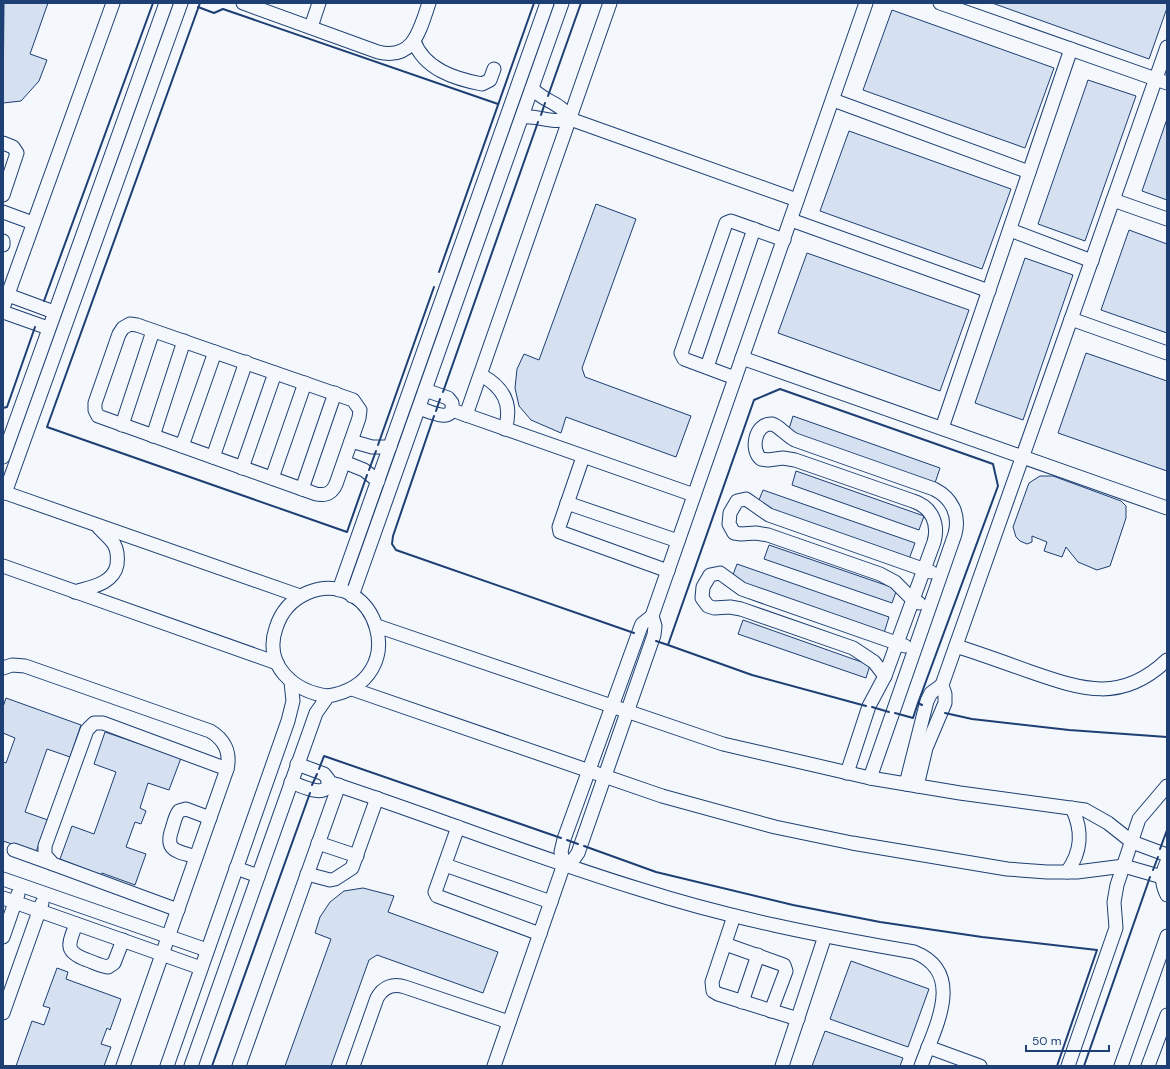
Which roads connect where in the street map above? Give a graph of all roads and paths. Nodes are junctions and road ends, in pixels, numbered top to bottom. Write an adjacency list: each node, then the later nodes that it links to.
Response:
1 (113, 3): 31 (street)
2 (166, 3): 43 (street)
3 (181, 3): 78 (street)
4 (243, 3): 13 (street)
5 (319, 3): 13 (street)
6 (429, 3): 14 (street)
7 (547, 3): 68 (street)
8 (562, 3): 19 (street)
9 (610, 3): 22 (street)
10 (866, 3): 20 (street)
11 (940, 3): 12 (street)
12 (958, 6): 16 (street)
13 (311, 27): 14 (street)
14 (414, 41): 17 (street)
15 (1167, 47): 18 (street)
16 (1071, 49): 18 (street); 24 (street)
17 (494, 69)
18 (1161, 81): 27 (street)
19 (532, 88): 21 (street); 22 (street)
20 (832, 100): 24 (street); 26 (street)
21 (522, 117): 22 (street); 57 (street)
22 (570, 119): 26 (street); 54 (street)
23 (3, 143): 25 (street)
24 (1030, 172): 33 (street)
25 (3, 195)
26 (798, 200): 30 (street)
27 (1113, 200): 29 (street); 37 (street)
28 (3, 212): 31 (street)
29 (1167, 219)
30 (790, 220): 34 (street); 39 (street)
31 (33, 223): 38 (street)
32 (754, 229): 34 (street); 52 (street); 52 (street)
33 (1010, 230): 37 (street); 39 (street)
34 (784, 240): 50 (street)
35 (3, 241): 36 (street)
36 (3, 246)
37 (1092, 261): 44 (street)
38 (9, 275): 40 (street)
39 (989, 291): 63 (street)
40 (8, 295): 41 (street); 43 (street)
41 (3, 308)
42 (3, 312): 45 (street)
43 (54, 312): 45 (street)
44 (1071, 319): 49 (street); 72 (street)
45 (48, 328): 69 (street)
46 (153, 330): 47 (street); 62 (street); 62 (street)
47 (184, 341): 48 (street); 65 (street)
48 (215, 352): 51 (street); 67 (street)
49 (1167, 353)
50 (742, 358): 55 (street); 63 (street)
51 (246, 362): 53 (street); 70 (street)
52 (707, 367): 55 (street)
53 (276, 373): 56 (street); 74 (street)
54 (481, 375): 61 (street); 64 (street)
55 (735, 378): 79 (street)
56 (305, 383): 58 (street); 75 (street)
57 (425, 390): 59 (street); 60 (street)
58 (335, 393): 66 (street); 77 (street)
59 (419, 408): 60 (street); 91 (street)
60 (452, 410): 61 (street)
61 (466, 416): 64 (street)
62 (122, 425): 65 (street)
63 (942, 428): 72 (street)
64 (505, 429): 71 (street)
65 (153, 436): 67 (street)
66 (351, 440): 68 (street); 73 (street)
67 (182, 446): 70 (street)
68 (390, 447): 76 (street)
69 (3, 457)
70 (213, 457): 74 (street)
71 (583, 457): 79 (street); 80 (street)
72 (1023, 457): 81 (street); 97 (street)
73 (344, 462): 76 (street); 77 (street)
74 (242, 468): 75 (street)
75 (272, 478): 77 (street)
76 (378, 481): 88 (street)
77 (302, 489)
78 (4, 493): 82 (street)
79 (694, 495): 83 (street)
80 (567, 503): 83 (street); 86 (street)
81 (1167, 508)
82 (98, 526): 89 (street); 90 (street)
83 (678, 541): 86 (street)
84 (3, 566): 89 (street)
85 (924, 570): 87 (street); 87 (street); 92 (street); 92 (street)
86 (668, 571): 94 (street)
87 (941, 575): 93 (street)
88 (339, 590): 90 (street); 91 (street)
89 (75, 592): 100 (street)
90 (300, 596): 100 (street)
91 (352, 596): 95 (street)
92 (913, 600): 93 (street); 96 (street)
93 (929, 607): 98 (street)
94 (652, 616): 107 (street); 108 (street)
95 (377, 626): 105 (street); 107 (street)
96 (897, 643): 98 (street); 102 (street); 102 (street)
97 (956, 646): 99 (street); 104 (street)
98 (914, 649): 114 (street)
99 (1167, 660)
100 (277, 662): 103 (street)
101 (3, 668): 110 (street)
102 (885, 676): 112 (street)
103 (291, 682): 106 (street); 134 (street)
104 (942, 685): 117 (street); 117 (street)
105 (352, 689): 106 (street); 111 (street)
106 (328, 696): 109 (street)
107 (612, 708): 108 (street); 111 (street)
108 (626, 713): 112 (street); 113 (street)
109 (297, 764): 115 (street); 116 (street)
110 (227, 768): 121 (street); 130 (street)
111 (589, 770): 113 (street); 131 (street)
112 (847, 773): 114 (street)
113 (604, 776): 131 (street); 135 (street)
114 (870, 778): 117 (street)
115 (291, 782): 116 (street); 137 (street)
116 (333, 784): 119 (street); 124 (street)
117 (912, 785): 120 (street)
118 (1167, 786): 123 (street)
119 (377, 798): 122 (street); 127 (street)
120 (1072, 808): 123 (street); 135 (street)
121 (210, 818): 128 (street); 128 (street)
122 (458, 827): 131 (street); 132 (street)
123 (1132, 842): 126 (street); 133 (street)
124 (318, 843): 127 (street); 136 (street)
125 (14, 850): 130 (street)
126 (1167, 855)
127 (357, 856): 136 (street)
128 (196, 857): 145 (street)
129 (1167, 862): 138 (street)
130 (53, 864): 145 (street)
131 (564, 864): 144 (street); 147 (street)
132 (445, 865): 144 (street); 149 (street)
133 (1124, 866): 135 (street); 138 (street); 177 (street)
134 (236, 868): 137 (street); 156 (street)
135 (1067, 872)
136 (307, 874): 171 (street)
137 (258, 876): 168 (street)
138 (1162, 877): 142 (street)
139 (3, 879): 140 (street)
140 (21, 885): 141 (street); 143 (street)
141 (45, 894): 146 (street); 150 (street)
142 (1167, 895)
143 (9, 900): 146 (street); 153 (street)
144 (551, 902): 149 (street)
145 (178, 910): 150 (street)
146 (39, 911): 148 (street); 162 (street)
147 (734, 916): 151 (street); 155 (street)
148 (76, 924): 154 (street); 154 (street)
149 (540, 934): 165 (street)
150 (168, 936): 156 (street); 157 (street)
151 (825, 936): 164 (street); 166 (street)
152 (1167, 936): 178 (street)
153 (3, 937)
154 (123, 940): 157 (street)
155 (724, 944): 158 (street); 160 (street)
156 (207, 950): 159 (street)
157 (162, 954): 159 (street); 169 (street)
158 (758, 955): 160 (street); 161 (street)
159 (201, 968): 170 (street)
160 (742, 1002): 161 (street)
161 (771, 1011): 164 (street)
162 (3, 1013)
163 (1167, 1015): 179 (street)
164 (798, 1019): 174 (street)
165 (510, 1022): 172 (street); 173 (street)
166 (928, 1048): 167 (street); 175 (street)
167 (949, 1061): 176 (street)
168 (195, 1065)
169 (122, 1066)
170 (167, 1066)
171 (239, 1066)
172 (352, 1066)
173 (494, 1066)
174 (782, 1066)
175 (921, 1066)
176 (980, 1066)
177 (1068, 1066)
178 (1121, 1066)
179 (1148, 1066)

